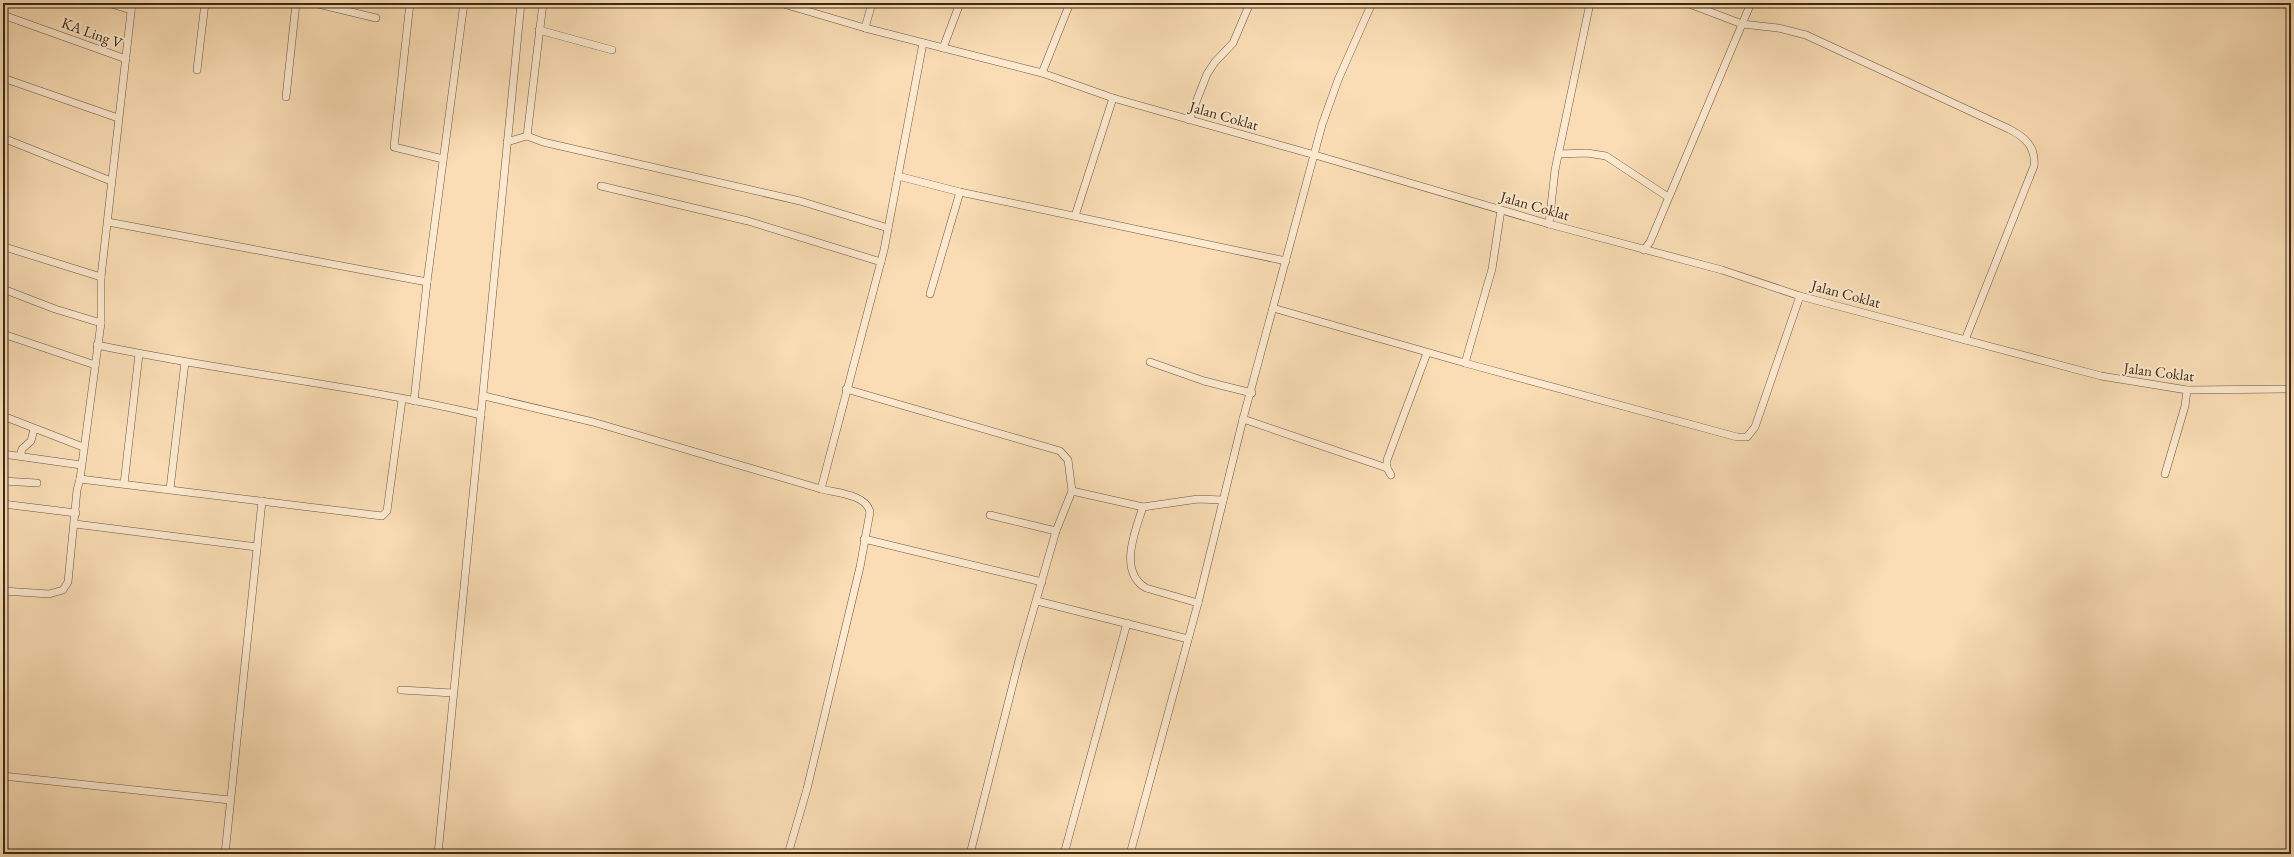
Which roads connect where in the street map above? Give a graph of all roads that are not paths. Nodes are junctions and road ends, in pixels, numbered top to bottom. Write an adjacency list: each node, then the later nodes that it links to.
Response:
1 (108, 3): 18 (street)
2 (205, 3): 28 (street)
3 (296, 3): 31 (street)
4 (314, 3): 20 (street)
5 (410, 3): 40 (street)
6 (464, 3): 40 (street)
7 (521, 3): 37 (street)
8 (543, 3): 23 (street)
9 (780, 3): 22 (street, Jalan Coklat)
10 (872, 3): 22 (street)
11 (960, 3): 25 (street)
12 (1070, 3): 29 (street)
13 (1250, 3): 34 (street)
14 (1372, 3): 39 (street)
15 (1590, 3): 38 (street)
16 (1687, 3): 21 (street)
17 (1751, 3): 21 (street)
18 (131, 7): 27 (street)
19 (3, 15): 27 (street, KA Ling V)
20 (376, 18)
21 (1742, 24): 45 (street); 63 (street)
22 (865, 28): 24 (street, Jalan Coklat)
23 (539, 30): 26 (street); 35 (street)
24 (923, 43): 25 (street, Jalan Coklat); 41 (street)
25 (943, 48): 29 (street, Jalan Coklat)
26 (612, 50)
27 (126, 59): 33 (street)
28 (197, 70)
29 (1042, 73): 32 (street, Jalan Coklat)
30 (3, 78): 33 (street)
31 (286, 96)
32 (1113, 98): 34 (street, Jalan Coklat); 47 (street)
33 (118, 118): 42 (street)
34 (1189, 120): 39 (street, Jalan Coklat)
35 (527, 136): 37 (street); 50 (street)
36 (3, 138): 42 (street)
37 (507, 142): 75 (street)
38 (1558, 154): 45 (street); 49 (street)
39 (1316, 155): 46 (street, Jalan Coklat); 53 (street)
40 (443, 159): 56 (street)
41 (898, 176): 44 (street); 50 (street)
42 (111, 181): 48 (street)
43 (601, 186): 54 (street)
44 (960, 192): 47 (street); 58 (street)
45 (1668, 197): 52 (street)
46 (1501, 210): 49 (street, Jalan Coklat); 69 (street)
47 (1075, 216): 53 (street)
48 (108, 222): 55 (street); 56 (street)
49 (1549, 224): 52 (street, Jalan Coklat)
50 (888, 228): 54 (street)
51 (8, 248): 55 (street)
52 (1644, 250): 59 (street, Jalan Coklat)
53 (1286, 261): 60 (street)
54 (881, 262): 71 (street)
55 (101, 277): 61 (street)
56 (427, 282): 77 (street)
57 (3, 289): 61 (street)
58 (930, 294)
59 (1800, 296): 63 (street, Jalan Coklat); 69 (street)
60 (1274, 308): 65 (street); 74 (street)
61 (101, 323): 64 (street)
62 (3, 334): 70 (street)
63 (1965, 340): 73 (street, Jalan Coklat)
64 (97, 345): 66 (street); 70 (street)
65 (1427, 353): 69 (street); 86 (street)
66 (139, 354): 67 (street); 92 (street)
67 (185, 362): 76 (street); 93 (street)
68 (1150, 362): 74 (street)
69 (1465, 363)
70 (95, 365): 82 (street)
71 (846, 389): 94 (street); 95 (street)
72 (2291, 389): 73 (street, Jalan Coklat)
73 (2187, 390): 87 (street)
74 (1252, 393): 80 (street)
75 (484, 396): 78 (street); 94 (street)
76 (402, 400): 77 (street); 97 (street)
77 (414, 401): 78 (street)
78 (481, 415): 113 (street)
79 (3, 416): 81 (street)
80 (1243, 419): 86 (street); 96 (street)
81 (34, 429): 82 (street); 84 (street)
82 (83, 447): 85 (street)
83 (3, 454): 84 (street)
84 (20, 456): 85 (street)
85 (81, 465): 89 (street)
86 (1386, 468): 88 (street)
87 (2165, 474)
88 (1391, 475)
89 (80, 479): 92 (street); 100 (street)
90 (3, 481): 91 (street)
91 (37, 483)
92 (124, 484): 93 (street)
93 (170, 489): 97 (street)
94 (821, 489): 104 (street)
95 (1072, 491): 99 (street); 103 (street)
96 (1223, 500): 99 (street); 109 (street)
97 (262, 501): 105 (street)
98 (3, 504): 100 (street)
99 (1143, 507): 109 (street)
100 (76, 513): 102 (street)
101 (990, 515): 103 (street)
102 (75, 524): 105 (street); 107 (street)
103 (1056, 531): 106 (street)
104 (864, 539): 106 (street); 118 (street)
105 (257, 547): 115 (street)
106 (1042, 582): 108 (street)
107 (3, 591)
108 (1037, 601): 110 (street); 119 (street)
109 (1198, 603): 111 (street)
110 (1127, 623): 111 (street); 120 (street)
111 (1188, 639): 121 (street)
112 (401, 690): 113 (street)
113 (453, 693): 117 (street)
114 (3, 776): 115 (street)
115 (230, 800): 116 (street)
116 (225, 854)
117 (438, 854)
118 (788, 854)
119 (970, 854)
120 (1064, 854)
121 (1130, 854)

